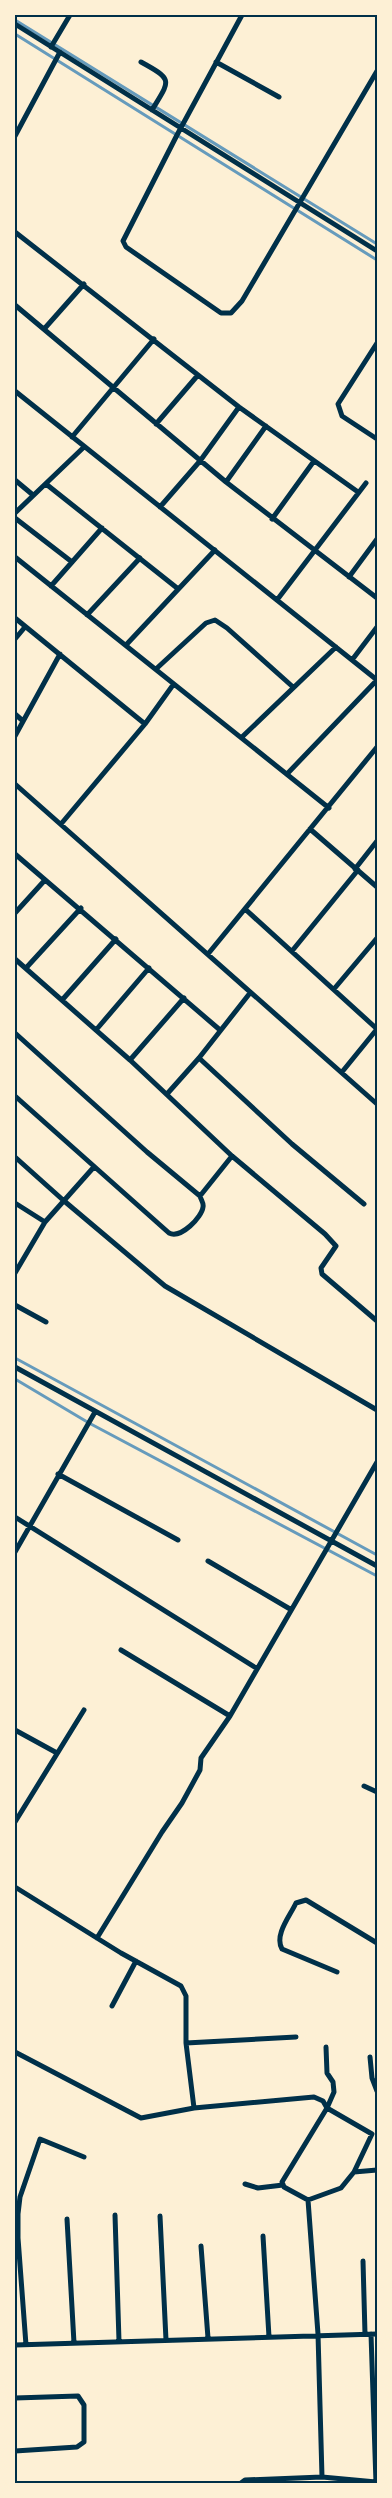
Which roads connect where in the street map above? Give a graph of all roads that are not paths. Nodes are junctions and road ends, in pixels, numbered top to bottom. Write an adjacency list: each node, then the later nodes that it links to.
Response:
1 (70, 15): 4 (street)
2 (242, 15): 7 (street)
3 (15, 24): 4 (street)
4 (51, 47): 5 (street)
5 (60, 52): 10 (street); 12 (street)
6 (141, 62): 10 (street)
7 (216, 62): 9 (street); 11 (street)
8 (377, 71): 13 (street)
9 (279, 97)
10 (152, 110): 11 (street)
11 (181, 128): 13 (street); 13 (street)
12 (15, 136)
13 (300, 203): 15 (street)
14 (15, 232): 16 (street)
15 (377, 251)
16 (84, 284): 18 (street); 19 (street)
17 (15, 305): 18 (street)
18 (45, 328): 22 (street)
19 (154, 339): 21 (street); 22 (street)
20 (377, 343): 28 (street)
21 (198, 375): 24 (street); 25 (street)
22 (115, 389): 25 (street); 27 (street)
23 (15, 391): 27 (street)
24 (239, 407): 26 (street); 30 (street)
25 (156, 424): 30 (street)
26 (266, 426): 31 (street); 33 (street)
27 (72, 438): 29 (street)
28 (377, 439)
29 (84, 447): 35 (street); 38 (street)
30 (200, 461): 33 (street); 38 (street)
31 (314, 461): 36 (street); 41 (street)
32 (15, 480): 37 (street)
33 (226, 482): 41 (street)
34 (366, 483): 36 (street)
35 (46, 484): 37 (street); 42 (street)
36 (358, 492): 45 (street)
37 (33, 495): 39 (street)
38 (160, 507): 44 (street)
39 (15, 513)
40 (15, 518): 48 (street)
41 (272, 519): 45 (street)
42 (102, 528): 47 (street); 48 (street)
43 (377, 539): 49 (street)
44 (215, 550): 51 (street); 53 (street)
45 (315, 550): 49 (street); 53 (street)
46 (15, 557): 50 (street)
47 (140, 558): 51 (street); 54 (street)
48 (72, 562): 50 (street)
49 (349, 577): 52 (street)
50 (50, 586): 54 (street)
51 (177, 588): 59 (street)
52 (377, 598)
53 (277, 600): 60 (street)
54 (87, 615): 59 (street)
55 (15, 618): 56 (street)
56 (25, 627): 58 (street); 61 (street)
57 (377, 627): 62 (street)
58 (15, 639)
59 (126, 645): 63 (street)
60 (336, 647): 62 (street); 66 (street)
61 (60, 654): 68 (street); 69 (street)
62 (352, 660): 64 (street)
63 (156, 669): 65 (street); 66 (street)
64 (377, 680): 73 (street)
65 (173, 685): 69 (street); 71 (street)
66 (293, 687): 71 (street)
67 (15, 714): 68 (street)
68 (23, 721): 70 (street)
69 (145, 724): 76 (street)
70 (15, 736)
71 (242, 737): 73 (street)
72 (377, 747): 75 (street)
73 (287, 774): 75 (street)
74 (15, 784): 76 (street)
75 (329, 808): 77 (street)
76 (61, 824): 89 (street)
77 (310, 829): 80 (street); 84 (street)
78 (377, 842): 80 (street)
79 (15, 854): 81 (street)
80 (356, 869): 82 (street); 88 (street)
81 (45, 880): 83 (street); 85 (street)
82 (376, 883)
83 (80, 908): 87 (street); 91 (street)
84 (245, 909): 88 (street); 89 (street)
85 (15, 913)
86 (377, 938): 93 (street)
87 (116, 940): 92 (street); 96 (street)
88 (292, 951): 93 (street)
89 (208, 954): 94 (street)
90 (15, 959): 91 (street)
91 (26, 968): 96 (street)
92 (149, 968): 95 (street); 98 (street)
93 (334, 990): 97 (street)
94 (250, 992): 99 (street); 103 (street)
95 (184, 998): 99 (street); 102 (street)
96 (63, 999): 98 (street)
97 (377, 1029): 103 (street)
98 (96, 1030): 102 (street)
99 (220, 1030): 101 (street)
100 (15, 1033): 110 (street)
101 (199, 1058): 104 (street); 113 (street)
102 (130, 1060): 104 (street)
103 (342, 1072): 106 (street)
104 (167, 1094): 108 (street)
105 (15, 1096): 109 (street)
106 (377, 1104)
107 (15, 1156): 111 (street)
108 (232, 1156): 110 (street); 117 (street)
109 (94, 1168): 110 (street); 111 (street)
110 (200, 1196)
111 (63, 1200): 114 (street); 120 (street)
112 (15, 1203): 114 (street)
113 (364, 1204)
114 (45, 1222): 115 (street)
115 (15, 1273)
116 (15, 1305): 118 (street)
117 (377, 1321)
118 (46, 1322)
119 (15, 1367): 121 (street)
120 (377, 1410)
121 (95, 1412): 123 (street); 127 (street)
122 (377, 1462): 127 (street)
123 (58, 1474): 125 (street); 126 (street)
124 (15, 1517): 125 (street)
125 (30, 1526): 128 (street); 133 (street)
126 (178, 1540)
127 (330, 1541): 130 (street); 131 (street)
128 (15, 1552)
129 (208, 1561): 131 (street)
130 (377, 1566)
131 (290, 1609): 133 (street)
132 (121, 1650): 135 (street)
133 (256, 1668): 135 (street)
134 (84, 1710): 137 (street)
135 (230, 1716): 142 (street)
136 (15, 1730): 137 (street)
137 (57, 1753): 140 (street)
138 (364, 1786): 139 (street)
139 (377, 1792)
140 (15, 1822)
141 (15, 1887): 142 (street)
142 (97, 1938): 144 (street)
143 (377, 1943): 145 (street)
144 (136, 1961): 146 (street); 148 (street)
145 (337, 1972)
146 (112, 2006)
147 (296, 2037): 148 (street)
148 (186, 2043): 153 (street)
149 (326, 2047): 154 (street)
150 (15, 2052): 153 (street)
151 (370, 2057): 152 (street)
152 (377, 2091)
153 (194, 2108): 154 (street)
154 (327, 2108): 157 (street); 159 (street)
155 (84, 2157): 176 (street)
156 (377, 2170): 157 (street)
157 (354, 2172): 160 (street)
158 (245, 2184): 159 (street)
159 (283, 2185): 160 (street)
160 (308, 2200): 167 (street)
161 (115, 2215): 173 (street)
162 (160, 2216): 172 (street)
163 (67, 2219): 174 (street)
164 (263, 2236): 170 (street)
165 (201, 2246): 171 (street)
166 (363, 2261): 168 (street)
167 (318, 2334): 168 (street); 170 (street); 180 (street)
168 (365, 2334): 169 (street)
169 (374, 2334): 179 (street)
170 (269, 2337): 171 (street)
171 (208, 2338): 172 (street)
172 (166, 2340): 173 (street)
173 (119, 2341): 174 (street)
174 (74, 2343): 176 (street)
175 (15, 2345): 176 (street)
176 (26, 2345)
177 (15, 2398): 178 (street)
178 (15, 2451)
179 (376, 2475): 181 (street)
180 (322, 2477): 181 (street); 182 (street)
181 (376, 2482)
182 (241, 2483)

